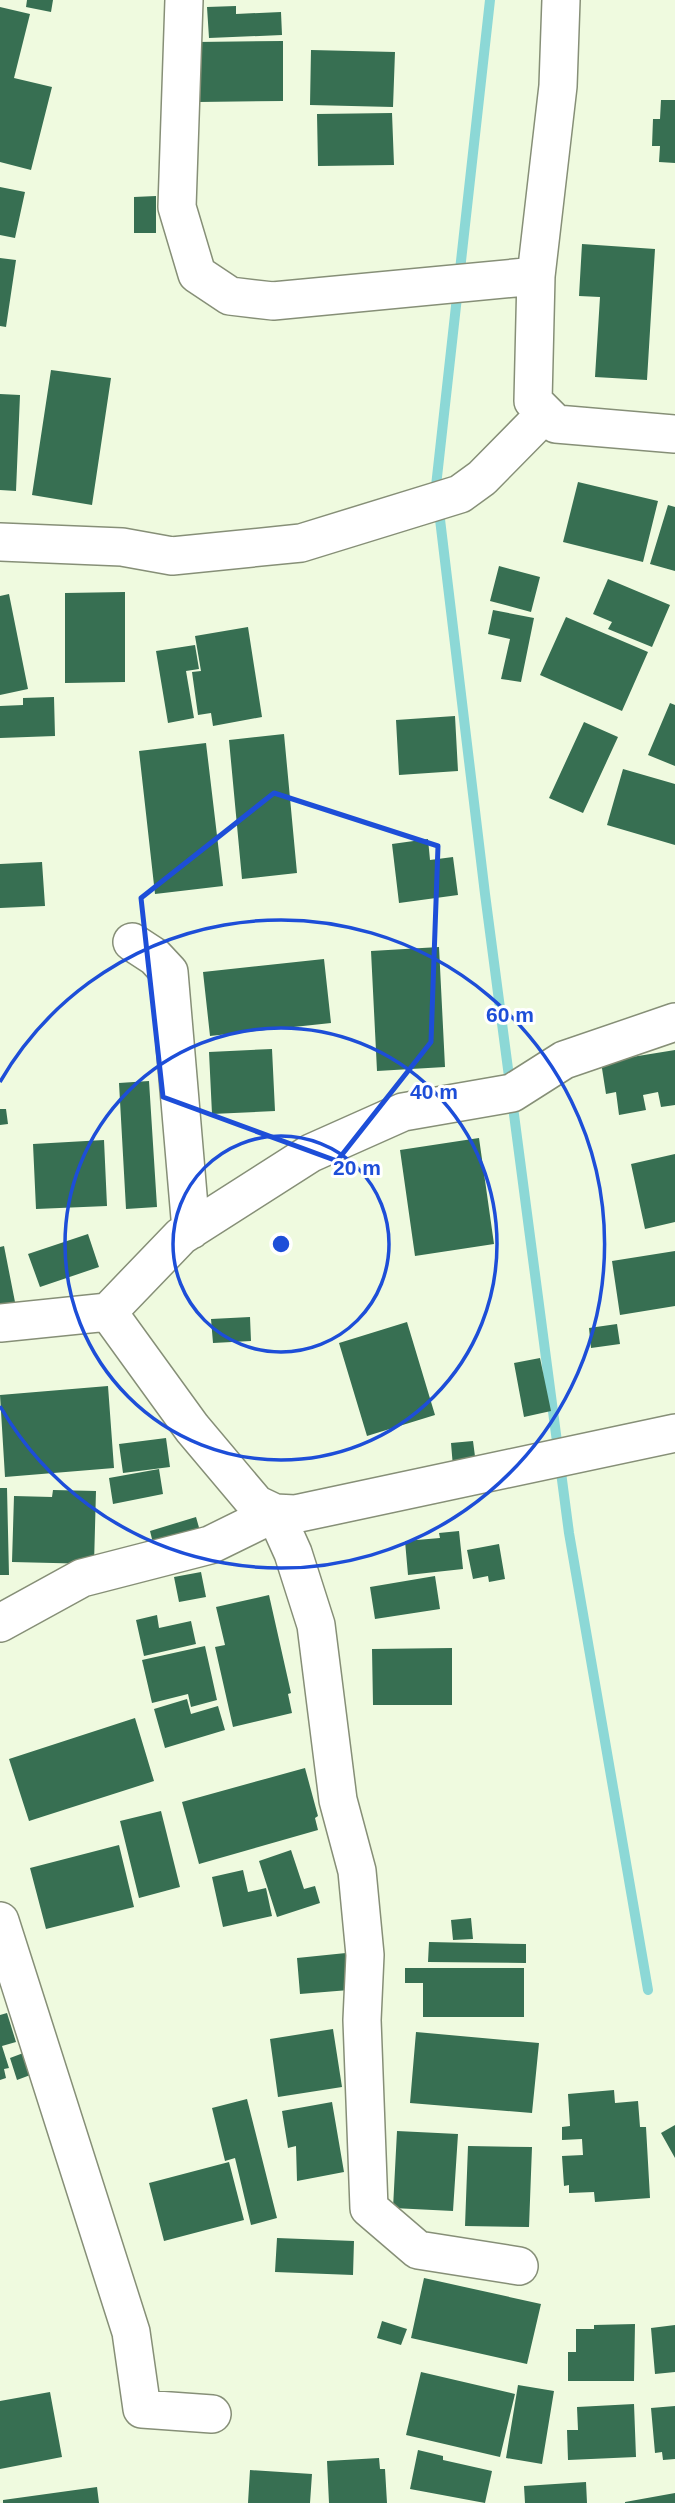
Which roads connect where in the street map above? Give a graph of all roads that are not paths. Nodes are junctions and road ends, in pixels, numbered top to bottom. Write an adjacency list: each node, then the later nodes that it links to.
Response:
1 (184, 0): 3 (street)
2 (562, 0): 3 (street)
3 (536, 276): 4 (street)
4 (544, 415): 5 (street); 6 (street)
5 (675, 434)
6 (0, 542)
7 (132, 942): 9 (street)
8 (675, 1022): 9 (street)
9 (191, 1230): 10 (street)
10 (108, 1312): 11 (street); 13 (street)
11 (0, 1323)
12 (675, 1433): 13 (street)
13 (275, 1513): 14 (street); 16 (street)
14 (0, 1623)
15 (0, 1921): 17 (street)
16 (519, 2266)
17 (212, 2414)

